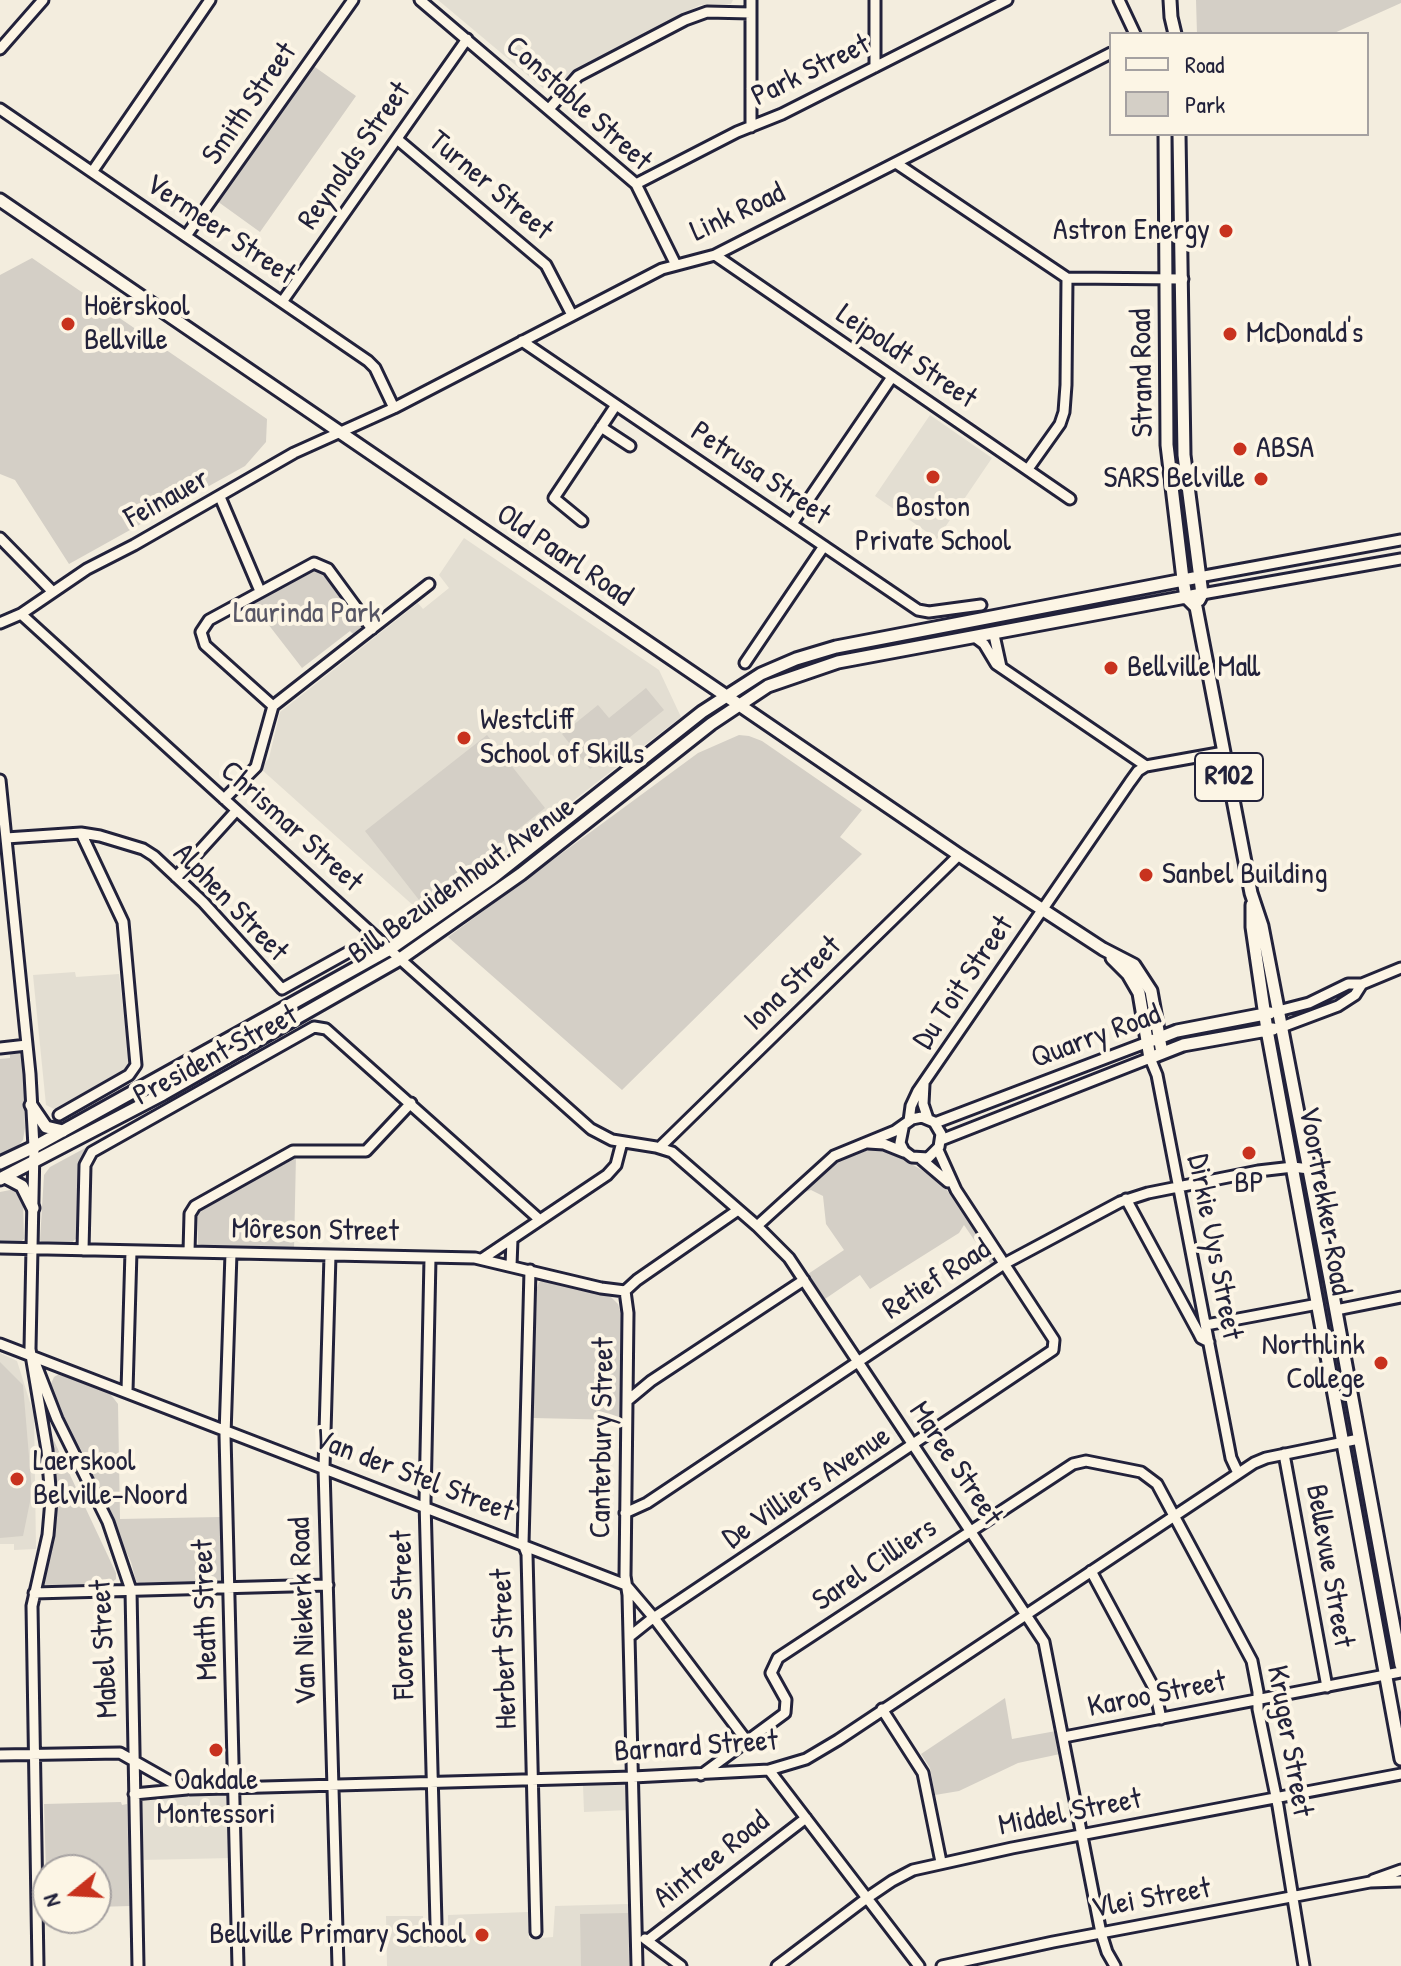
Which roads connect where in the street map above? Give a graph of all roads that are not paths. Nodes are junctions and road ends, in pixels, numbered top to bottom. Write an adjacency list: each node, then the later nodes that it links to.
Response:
1 (43, 0): 16 (street)
2 (210, 0): 28 (street)
3 (353, 0): 31 (street, Smith Street)
4 (420, 0): 15 (street, Constable Street)
5 (751, 0): 10 (street)
6 (875, 0): 18 (street)
7 (1007, 0): 18 (street, Park Street)
8 (1119, 0): 12 (street)
9 (1170, 0): 11 (main road)
10 (751, 13): 20 (street); 21 (street)
11 (1171, 17): 13 (main road); 14 (main road)
12 (1134, 32)
13 (1166, 32)
14 (1175, 32)
15 (467, 39): 20 (street, Constable Street); 25 (street, Reynolds Street)
16 (0, 49)
17 (1109, 54): 26 (street, Link Road)
18 (875, 67): 21 (street, Park Street)
19 (0, 109): 28 (street, Vermeer Street)
20 (549, 109): 29 (street, Constable Street)
21 (751, 127): 29 (street, Park Street)
22 (1165, 136): 27 (main road, Strand Road)
23 (1176, 136): 27 (main road)
24 (1176, 136): 36 (main road, Strand Road)
25 (397, 139): 37 (street, Reynolds Street); 38 (street, Turner Street)
26 (896, 163): 32 (street, Link Road); 34 (street)
27 (1166, 165): 35 (main road, Strand Road)
28 (92, 172): 31 (street, Vermeer Street)
29 (636, 184): 33 (street, Constable Street)
30 (0, 200): 45 (main road, Old Paarl Road)
31 (186, 236): 37 (street, Vermeer Street)
32 (715, 255): 33 (street, Link Road); 40 (street, Leipoldt Street)
33 (676, 265): 38 (street, Link Road)
34 (1067, 278): 35 (street); 48 (street)
35 (1165, 279): 36 (street); 46 (main road, Strand Road)
36 (1183, 279): 41 (main road, Strand Road)
37 (282, 302): 43 (street, Vermeer Street)
38 (572, 315): 39 (street, Link Road)
39 (522, 341): 42 (street, Petrusa Street); 43 (street, Link Road)
40 (892, 377): 48 (street, Leipoldt Street); 52 (street)
41 (1183, 385): 46 (main road); 57 (main road, Strand Road)
42 (616, 405): 44 (street); 52 (street, Petrusa Street)
43 (394, 408): 45 (street, Link Road)
44 (601, 427): 47 (street); 51 (street)
45 (340, 433): 49 (street, Feinauer); 74 (main road, Old Paarl Road)
46 (1167, 445): 58 (main road, Strand Road)
47 (630, 446)
48 (1028, 469): 50 (street, Leipoldt Street)
49 (220, 497): 60 (street, Feinauer); 61 (street)
50 (1070, 499)
51 (582, 521)
52 (792, 524): 55 (street, Petrusa Street)
53 (0, 538): 60 (street)
54 (1401, 540): 57 (street)
55 (824, 546): 64 (street, Petrusa Street); 72 (street)
56 (1401, 559): 62 (street)
57 (1199, 577): 58 (main road, Bill Bezuidenhout Avenue); 62 (main road, Strand Road)
58 (1183, 579): 63 (main road, Strand Road); 68 (main road, Bill Bezuidenhout Avenue)
59 (429, 584): 69 (street)
60 (52, 591): 66 (street, Feinauer)
61 (260, 591): 69 (street); 76 (street)
62 (1202, 594): 63 (main road, Bill Bezuidenhout Avenue); 65 (main road)
63 (1186, 597): 65 (main road); 70 (main road, Bill Bezuidenhout Avenue)
64 (981, 605)
65 (1196, 607): 77 (main road, R102)
66 (21, 614): 67 (street, Feinauer); 80 (street, Chrismar Street)
67 (0, 623)
68 (946, 627): 70 (main road); 74 (main road, Bill Bezuidenhout Avenue)
69 (372, 629): 76 (street)
70 (994, 635): 71 (main road, Bill Bezuidenhout Avenue); 73 (street)
71 (976, 638): 73 (street); 75 (main road, Bill Bezuidenhout Avenue)
72 (745, 663)
73 (1001, 667): 78 (street)
74 (726, 695): 75 (main road, Old Paarl Road); 89 (main road, Bill Bezuidenhout Avenue)
75 (738, 704): 84 (main road, Old Paarl Road); 91 (main road, Bill Bezuidenhout Avenue)
76 (273, 706): 80 (street)
77 (1224, 752): 78 (street); 86 (main road, R102)
78 (1146, 766): 87 (street, Du Toit Street)
79 (0, 780): 83 (street)
80 (224, 799): 81 (street, Chrismar Street)
81 (236, 811): 85 (street); 89 (street, Chrismar Street)
82 (81, 833): 83 (street, Alphen Street); 85 (street, Alphen Street); 107 (street)
83 (6, 838): 101 (street)
84 (959, 855): 87 (main road, Old Paarl Road); 116 (street, Iona Street)
85 (176, 877): 88 (street, Alphen Street)
86 (1251, 893): 95 (main road, R102); 96 (main road, R102)
87 (1043, 909): 90 (main road, Old Paarl Road); 104 (street, Du Toit Street)
88 (354, 949)
89 (390, 949): 91 (street, Chrismar Street); 110 (main road, Bill Bezuidenhout Avenue)
90 (1103, 949): 93 (main road, Old Paarl Road); 97 (main road, Old Paarl Road)
91 (400, 959): 111 (street, Chrismar Street); 120 (main road, Bill Bezuidenhout Avenue)
92 (1401, 968): 94 (street)
93 (1141, 973): 97 (main road); 100 (main road)
94 (1362, 984): 95 (street); 98 (street)
95 (1278, 1011): 96 (main road, Quarry Road); 98 (main road, R102)
96 (1264, 1014): 99 (main road, R102); 100 (main road, Quarry Road)
97 (1145, 1015): 100 (main road, Old Paarl Road)
98 (1282, 1027): 99 (main road, Quarry Road); 122 (main road, Voortrekker Road / R102)
99 (1267, 1030): 103 (main road, Quarry Road); 121 (main road, Voortrekker Road / R102)
100 (1154, 1040): 103 (main road); 108 (street, Quarry Road)
101 (27, 1045): 102 (street); 106 (street)
102 (0, 1048)
103 (1156, 1056): 114 (street, Quarry Road); 124 (street, Dirkie Uys Street)
104 (924, 1084): 108 (street, Du Toit Street); 109 (street, Du Toit Street)
105 (411, 1103): 129 (street, President Street); 134 (street, President Street); 136 (street)
106 (31, 1105): 110 (main road); 115 (street)
107 (59, 1115)
108 (932, 1121): 109 (street); 114 (street)
109 (906, 1124): 113 (street); 117 (street)
110 (63, 1131): 115 (main road, Bill Bezuidenhout Avenue)
111 (602, 1136): 112 (street, Maree Street)
112 (622, 1142): 116 (street, Maree Street); 129 (street)
113 (864, 1143): 117 (street); 130 (street)
114 (940, 1145): 118 (street); 125 (street, De Villiers Avenue)
115 (34, 1147): 119 (main road, Bill Bezuidenhout Avenue); 120 (street)
116 (660, 1147): 128 (street, Maree Street)
117 (907, 1154): 118 (street)
118 (921, 1159): 125 (street, De Villiers Avenue)
119 (0, 1163)
120 (33, 1163): 123 (main road, Bill Bezuidenhout Avenue); 127 (street)
121 (1293, 1167): 122 (street, Retief Road); 124 (street, Retief Road); 148 (main road, Voortrekker Road / R102)
122 (1309, 1169): 139 (main road, Voortrekker Road / R102)
123 (2, 1178): 127 (main road)
124 (1177, 1187): 126 (street, Retief Road); 150 (street, Dirkie Uys Street)
125 (956, 1190): 142 (street, De Villiers Avenue)
126 (1126, 1199): 142 (street, Retief Road); 151 (street)
127 (33, 1208): 133 (street)
128 (738, 1210): 130 (street, Maree Street); 146 (street)
129 (540, 1220): 131 (street)
130 (757, 1226): 145 (street, Maree Street)
131 (512, 1239): 141 (street); 143 (street)
132 (0, 1248): 133 (street, Môreson Street)
133 (32, 1249): 134 (street, Môreson Street); 153 (street)
134 (83, 1250): 135 (street, Môreson Street)
135 (131, 1251): 136 (street, Môreson Street); 157 (street)
136 (189, 1252): 137 (street, Môreson Street)
137 (231, 1253): 138 (street, Môreson Street); 159 (street, Meath Street)
138 (330, 1255): 140 (street, Môreson Street); 164 (street, Van Niekerk Road)
139 (1326, 1256): 148 (main road); 149 (main road, Voortrekker Road / R102)
140 (430, 1258): 141 (street, Môreson Street); 166 (street, Florence Street)
141 (482, 1259): 143 (street, Môreson Street)
142 (1004, 1264): 154 (street, Retief Road); 162 (street, De Villiers Avenue)
143 (511, 1266): 144 (street, Môreson Street)
144 (530, 1270): 146 (street, Môreson Street); 170 (street, Herbert Street)
145 (804, 1280): 154 (street, Maree Street); 156 (street)
146 (625, 1291): 155 (street, Canterbury Street)
147 (1401, 1297): 149 (street)
148 (1318, 1304): 150 (street); 161 (main road, Voortrekker Road / R102)
149 (1336, 1310): 160 (main road, Voortrekker Road / R102)
150 (1206, 1325): 151 (street, Dirkie Uys Street)
151 (1209, 1342): 165 (street, Dirkie Uys Street)
152 (0, 1344): 153 (street, Van der Stel Street)
153 (31, 1353): 157 (street, Van der Stel Street); 175 (street, Mabel Street); 176 (street)
154 (858, 1362): 162 (street, Maree Street); 167 (street, Retief Road)
155 (627, 1380): 156 (street); 158 (street, Canterbury Street)
156 (651, 1381): 158 (street)
157 (127, 1391): 159 (street, Van der Stel Street)
158 (627, 1401): 167 (street, Canterbury Street)
159 (226, 1430): 164 (street, Van der Stel Street); 174 (street, Meath Street)
160 (1359, 1439): 161 (street, Barnard Street); 180 (main road, Voortrekker Road / R102)
161 (1344, 1442): 163 (street, Barnard Street); 181 (main road, Voortrekker Road / R102)
162 (914, 1445): 169 (street, Maree Street); 178 (street, De Villiers Avenue)
163 (1284, 1454): 165 (street, Barnard Street); 185 (street, Bellevue Street)
164 (324, 1468): 166 (street, Van der Stel Street); 172 (street, Van Niekerk Road)
165 (1238, 1473): 168 (street, Barnard Street)
166 (425, 1507): 170 (street, Van der Stel Street); 202 (street, Florence Street)
167 (625, 1513): 173 (street, Canterbury Street)
168 (1174, 1515): 169 (street, Sarel Cilliers); 171 (street, Barnard Street); 186 (street, Kruger Street)
169 (971, 1530): 177 (street, Maree Street); 190 (street, Sarel Cilliers)
170 (523, 1544): 173 (street, Van der Stel Street); 201 (street, Herbert Street)
171 (1091, 1571): 177 (street, Barnard Street); 188 (street)
172 (328, 1585): 174 (street); 203 (street, Van Niekerk Road)
173 (626, 1585): 178 (street, Van der Stel Street); 179 (street, Canterbury Street)
174 (229, 1588): 175 (street); 204 (street, Meath Street)
175 (131, 1590): 176 (street); 194 (street, Mabel Street)
176 (34, 1593): 192 (street)
177 (1027, 1613): 187 (street, Barnard Street); 189 (street, Maree Street)
178 (654, 1618): 179 (street, De Villiers Avenue); 190 (street, Van der Stel Street)
179 (629, 1637): 200 (street, Canterbury Street)
180 (1399, 1639): 181 (street); 182 (main road, Voortrekker Road / R102)
181 (1380, 1646): 184 (main road, Voortrekker Road / R102)
182 (1401, 1665)
183 (1401, 1672): 184 (street, Karoo Street)
184 (1385, 1676): 185 (street, Karoo Street); 195 (main road, Voortrekker Road / R102)
185 (1327, 1687): 186 (street, Karoo Street)
186 (1259, 1700): 188 (street, Karoo Street); 207 (street, Kruger Street)
187 (882, 1709): 196 (street, Barnard Street); 210 (street)
188 (1161, 1719): 189 (street, Karoo Street)
189 (1064, 1737): 209 (street, Maree Street)
190 (746, 1740): 191 (street, Sarel Cilliers)
191 (730, 1752): 197 (street); 199 (street, Sarel Cilliers)
192 (34, 1754): 193 (street, Barnard Street); 194 (street, Barnard Street); 221 (street)
193 (0, 1755)
194 (134, 1759): 205 (street, Barnard Street); 206 (street, Mabel Street)
195 (1401, 1759)
196 (769, 1770): 197 (street, Barnard Street); 208 (street)
197 (736, 1772): 199 (street, Barnard Street)
198 (1401, 1774): 207 (street, Middel Street)
199 (701, 1775): 200 (street, Barnard Street)
200 (633, 1777): 201 (street, Barnard Street); 218 (street, Canterbury Street)
201 (533, 1779): 202 (street, Barnard Street); 217 (street, Herbert Street)
202 (432, 1782): 203 (street, Barnard Street); 216 (street, Florence Street)
203 (333, 1784): 204 (street, Barnard Street); 224 (street, Van Niekerk Road)
204 (235, 1787): 205 (street, Barnard Street); 223 (street, Meath Street)
205 (190, 1789): 206 (street)
206 (134, 1794): 222 (street, Mabel Street)
207 (1276, 1798): 209 (street, Middel Street); 215 (street, Kruger Street)
208 (806, 1818): 214 (street); 220 (street, Aintree Road)
209 (1083, 1836): 210 (street, Middel Street); 219 (street, Maree Street)
210 (941, 1862): 214 (street, Middel Street)
211 (1401, 1870): 213 (street, Vlei Street)
212 (1401, 1881): 213 (street, Vlei Street)
213 (1370, 1882): 215 (street, Vlei Street)
214 (867, 1898): 227 (street, Middel Street); 228 (street)
215 (1291, 1898): 219 (street, Vlei Street); 231 (street, Kruger Street)
216 (436, 1924)
217 (536, 1932)
218 (636, 1933): 220 (street); 225 (street, Canterbury Street)
219 (1101, 1933): 229 (street, Vlei Street); 230 (street, Maree Street)
220 (648, 1940): 226 (street)
221 (38, 1966)
222 (138, 1966)
223 (238, 1966)
224 (338, 1966)
225 (637, 1966)
226 (681, 1966)
227 (777, 1966)
228 (919, 1966)
229 (942, 1966)
230 (1115, 1966)
231 (1304, 1966)

